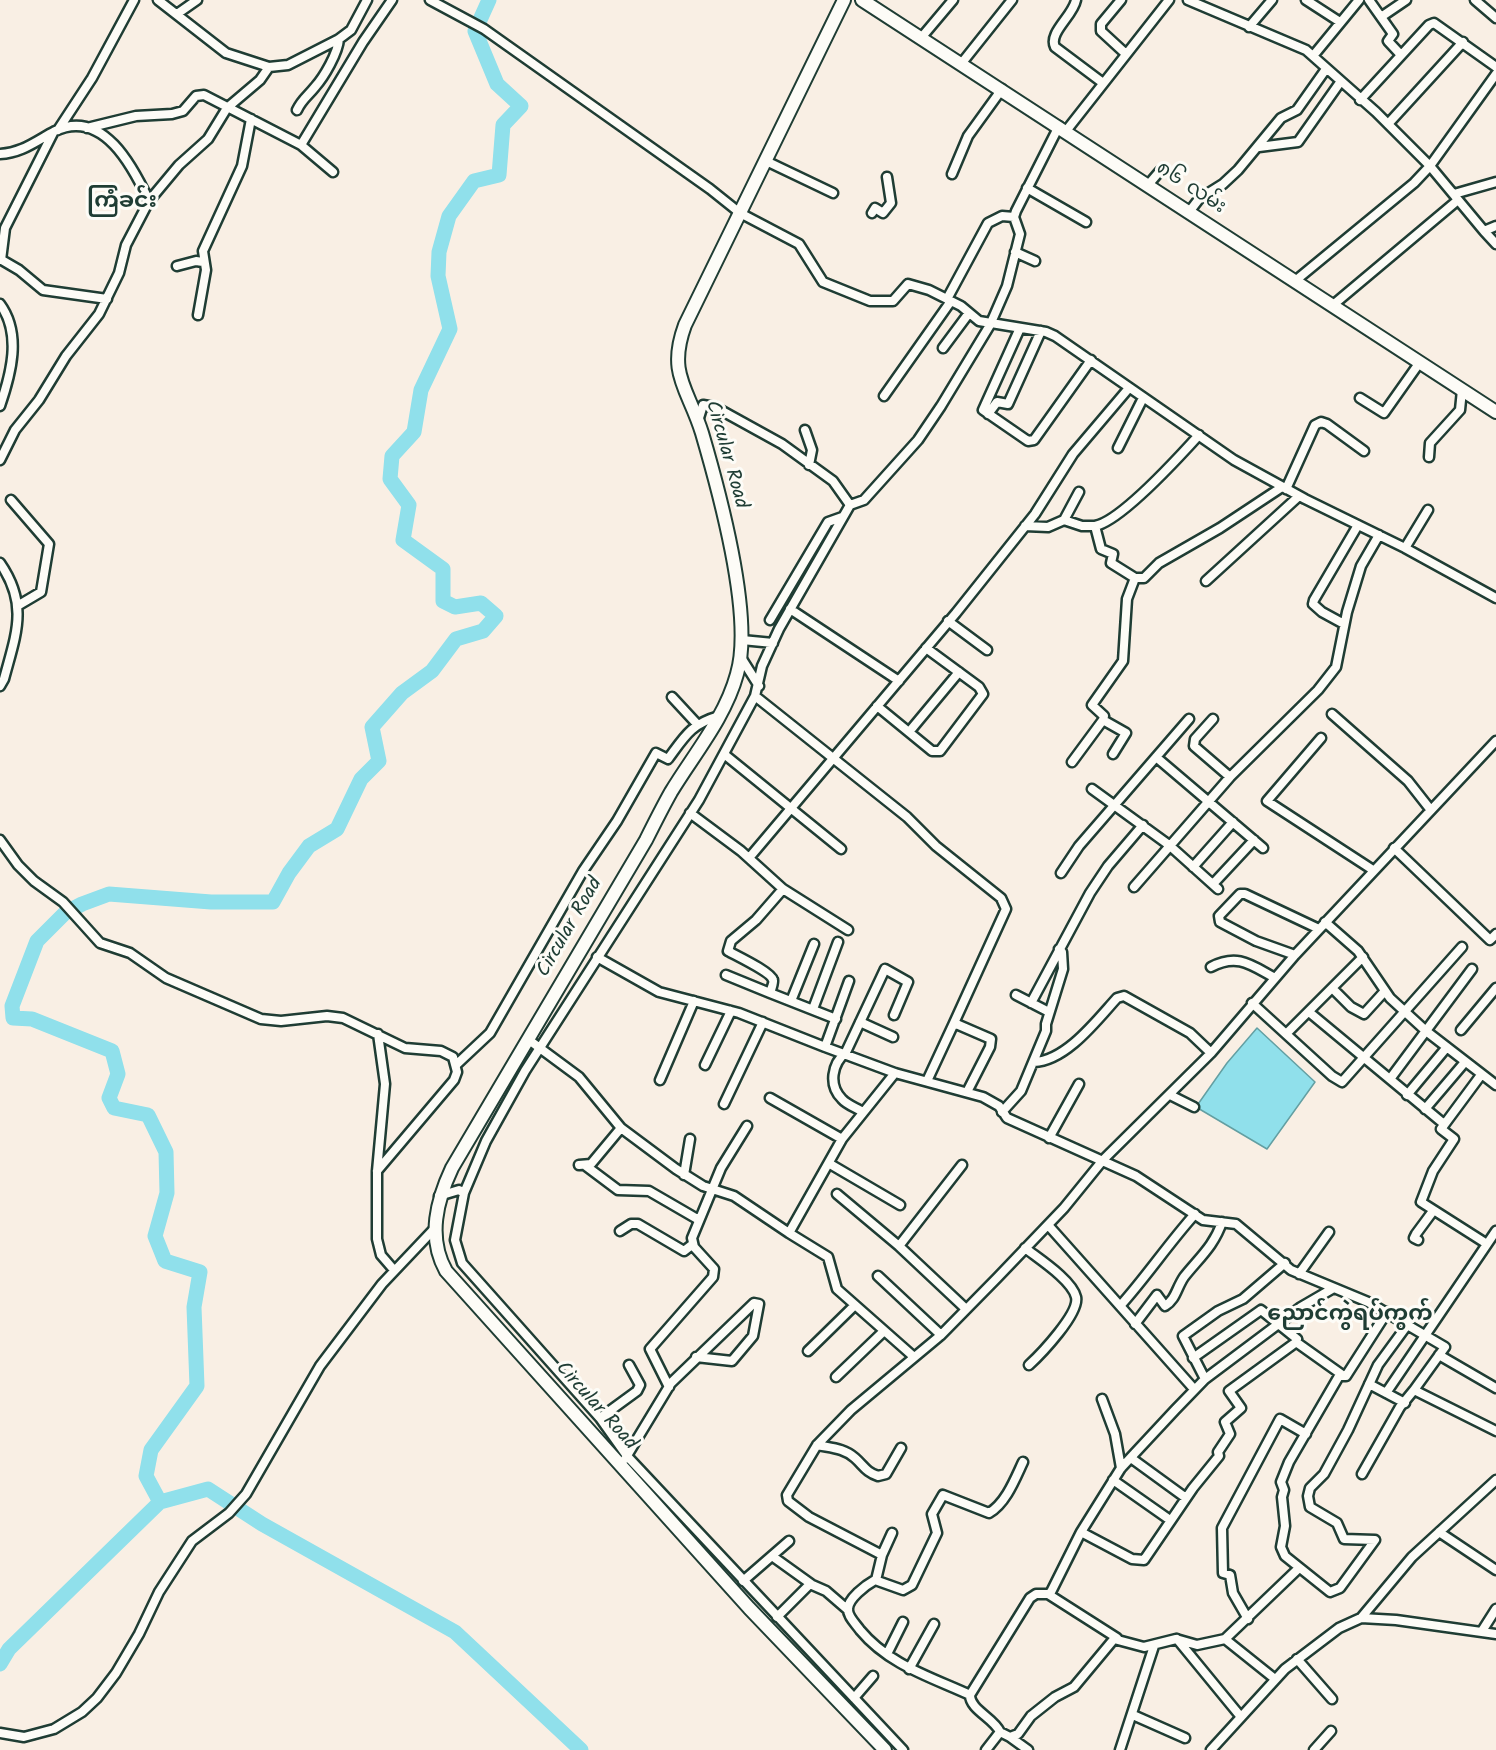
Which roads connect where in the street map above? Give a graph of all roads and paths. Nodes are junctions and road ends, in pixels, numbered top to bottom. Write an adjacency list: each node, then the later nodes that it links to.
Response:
1 (134, 0): 47 (street)
2 (158, 0): 21 (street)
3 (197, 0): 21 (street)
4 (367, 0): 27 (street)
5 (392, 0): 48 (street)
6 (844, 0): 51 (main road, Circular Road)
7 (862, 0): 26 (main road, ၈၆ လမ်း)
8 (953, 0): 26 (street)
9 (1012, 0): 32 (street)
10 (1076, 0): 38 (street)
11 (1120, 0): 29 (street)
12 (1168, 0): 29 (street)
13 (1188, 0): 25 (street)
14 (1272, 0): 25 (street)
15 (1306, 0): 24 (street)
16 (1359, 0): 24 (street)
17 (1369, 0): 22 (street)
18 (1406, 0): 22 (street)
19 (1475, 0): 23 (street)
20 (433, 2): 64 (street)
21 (177, 14): 33 (street)
22 (1381, 17): 30 (street)
23 (1496, 18)
24 (1340, 21): 31 (street)
25 (1249, 27): 31 (street)
26 (921, 38): 32 (main road, ၈၆ လမ်း)
27 (339, 39): 33 (street); 42 (street)
28 (1463, 42): 30 (street); 34 (street); 44 (street)
29 (1126, 54): 38 (street)
30 (1401, 55): 40 (street)
31 (1313, 56): 35 (street)
32 (961, 64): 39 (main road, ၈၆ လမ်း)
33 (269, 67): 41 (street)
34 (1496, 67)
35 (1326, 69): 37 (street); 49 (street)
36 (1496, 74): 52 (street)
37 (1341, 81): 40 (street); 49 (street)
38 (1103, 83): 46 (street)
39 (1002, 89): 46 (main road, ၈၆ လမ်း); 55 (street)
40 (1360, 100): 44 (street)
41 (230, 106): 43 (street); 45 (street); 62 (street)
42 (297, 110)
43 (251, 119): 48 (street); 74 (street)
44 (1388, 124): 52 (street)
45 (87, 128): 47 (street); 62 (street)
46 (1063, 128): 58 (main road, ၈၆ လမ်း); 59 (street)
47 (56, 131): 50 (street); 72 (street)
48 (301, 145): 54 (street)
49 (1259, 147): 63 (street)
50 (0, 154)
51 (766, 161): 60 (street); 64 (main road, Circular Road)
52 (1430, 166): 61 (street); 76 (street)
53 (1160, 171): 58 (street)
54 (333, 172)
55 (952, 174)
56 (887, 177): 65 (street)
57 (1496, 182): 61 (street)
58 (1148, 185): 63 (main road, ၈၆ လမ်း)
59 (1027, 188): 66 (street); 67 (street)
60 (833, 193)
61 (1456, 197): 69 (street); 80 (street)
62 (149, 201): 77 (street)
63 (1188, 212): 76 (main road, ၈၆ လမ်း)
64 (740, 213): 78 (street); 97 (main road, Circular Road)
65 (872, 213)
66 (1014, 217): 71 (street); 78 (street)
67 (1086, 222)
68 (1496, 226): 69 (street)
69 (1484, 231): 70 (street)
70 (1496, 244)
71 (1016, 252): 73 (street); 83 (street)
72 (1, 259): 77 (street)
73 (1035, 261)
74 (203, 262): 75 (street); 82 (street)
75 (177, 266)
76 (1295, 281): 80 (main road, ၈၆ လမ်း)
77 (107, 299): 103 (street)
78 (949, 300): 81 (street); 91 (street)
79 (0, 304): 94 (street)
80 (1332, 305): 88 (main road, ၈၆ လမ်း)
81 (969, 313): 83 (street); 86 (street)
82 (198, 315)
83 (990, 325): 84 (street); 109 (street)
84 (1020, 328): 85 (street); 96 (street)
85 (1041, 331): 87 (street); 96 (street)
86 (943, 348)
87 (1091, 360): 89 (street); 96 (street)
88 (1420, 362): 90 (main road, ၈၆ လမ်း); 93 (street)
89 (1129, 388): 92 (street); 114 (street)
90 (1462, 390): 95 (main road, ၈၆ လမ်း); 102 (street)
91 (884, 396)
92 (1143, 398): 99 (street); 100 (street)
93 (1360, 398)
94 (0, 406)
95 (1496, 412)
96 (988, 414)
97 (698, 422): 104 (street); 127 (main road, Circular Road)
98 (805, 430): 104 (street)
99 (1199, 435): 105 (street); 115 (street)
100 (1118, 448)
101 (1364, 451): 105 (street)
102 (1429, 457)
103 (0, 459)
104 (809, 465): 109 (street)
105 (1284, 488): 107 (street); 119 (street)
106 (1079, 492): 112 (street)
107 (1299, 496): 113 (street); 120 (street)
108 (11, 500): 122 (street)
109 (850, 505): 111 (street)
110 (1428, 510): 117 (street)
111 (842, 517): 123 (street); 124 (street)
112 (1064, 520): 114 (street); 115 (street)
113 (1358, 525): 116 (street); 126 (street)
114 (1025, 526): 125 (street)
115 (1095, 526): 119 (street)
116 (1379, 535): 117 (street); 126 (street)
117 (1406, 548): 121 (street)
118 (0, 563): 122 (street)
119 (1135, 578): 143 (street)
120 (1206, 581)
121 (1496, 598)
122 (19, 605): 134 (street)
123 (790, 609): 128 (street); 133 (street)
124 (770, 620)
125 (948, 621): 129 (street); 130 (street)
126 (1344, 624): 153 (street)
127 (742, 640): 128 (street); 131 (main road, Circular Road)
128 (773, 643): 135 (street)
129 (926, 648): 132 (street); 133 (street)
130 (987, 650)
131 (740, 656): 135 (street); 140 (main road, Circular Road)
132 (959, 672): 145 (street); 145 (street)
133 (899, 681): 138 (street)
134 (0, 686)
135 (759, 686): 136 (street)
136 (755, 696): 148 (street); 151 (street)
137 (672, 698): 144 (street)
138 (877, 706): 145 (street); 151 (street)
139 (1332, 714): 158 (street)
140 (719, 716): 144 (street); 213 (main road, Circular Road)
141 (1189, 719): 150 (street)
142 (1213, 719): 153 (street)
143 (1103, 720): 149 (street); 152 (street)
144 (697, 724): 221 (street)
145 (909, 732)
146 (1321, 738): 170 (street)
147 (1496, 741): 158 (street)
148 (724, 754): 157 (street); 159 (street)
149 (1113, 754)
150 (1156, 757): 155 (street); 156 (street)
151 (832, 759): 157 (street); 207 (street)
152 (1072, 762)
153 (1230, 777): 155 (street)
154 (1092, 789): 156 (street)
155 (1210, 802): 160 (street); 164 (street)
156 (1114, 804): 161 (street); 171 (street)
157 (791, 809): 167 (street); 168 (street)
158 (1430, 809): 166 (street)
159 (690, 813): 168 (street); 182 (street)
160 (1233, 822): 163 (street); 169 (street)
161 (1143, 825): 164 (street); 180 (street)
162 (0, 840): 211 (street)
163 (1254, 840): 165 (street); 169 (street)
164 (1169, 845): 169 (street); 172 (street)
165 (1263, 848)
166 (1394, 848): 170 (street); 176 (street)
167 (841, 849)
168 (749, 858): 173 (street)
169 (1193, 867)
170 (1373, 870): 174 (street)
171 (1061, 873)
172 (1134, 887)
173 (783, 889): 175 (street); 192 (street)
174 (1322, 926): 181 (street); 181 (street); 183 (street)
175 (848, 930)
176 (1496, 934)
177 (838, 942): 198 (street)
178 (814, 944): 195 (street)
179 (1462, 947): 202 (street)
180 (1059, 949): 196 (street); 201 (street)
181 (1295, 955): 187 (street)
182 (597, 957): 194 (street); 213 (street)
183 (1363, 957): 189 (street); 191 (street)
184 (1211, 967): 187 (street)
185 (1472, 969): 209 (street)
186 (726, 975): 192 (street)
187 (1275, 978): 197 (street)
188 (849, 981): 204 (street)
189 (1332, 988): 191 (street); 200 (street)
190 (1496, 988): 208 (street)
191 (1384, 992): 202 (street)
192 (770, 993): 195 (street)
193 (1016, 995): 196 (street)
194 (694, 1001): 199 (street); 226 (street)
195 (791, 1001): 198 (street)
196 (1031, 1003): 201 (street)
197 (1252, 1003): 210 (street); 217 (street)
198 (813, 1009): 204 (street)
199 (731, 1011): 205 (street); 222 (street)
200 (1309, 1011): 210 (street); 218 (street)
201 (1050, 1012): 219 (street)
202 (1406, 1013): 209 (street); 218 (street)
203 (894, 1015): 206 (street)
204 (836, 1019): 214 (street)
205 (763, 1022): 214 (street); 234 (street)
206 (860, 1022): 212 (street); 216 (street)
207 (954, 1023): 227 (street); 230 (street)
208 (1461, 1030)
209 (1426, 1031): 215 (street); 225 (street)
210 (1287, 1033): 218 (street)
211 (378, 1034): 221 (street); 248 (street)
212 (893, 1037)
213 (534, 1043): 241 (street); 251 (street); 253 (main road, Circular Road)
214 (825, 1047): 216 (street)
215 (1447, 1047): 220 (street); 232 (street)
216 (846, 1052): 223 (street); 237 (street)
217 (1210, 1053): 219 (street); 231 (street)
218 (1364, 1058): 225 (street)
219 (1034, 1062): 238 (street)
220 (1466, 1062): 224 (street); 236 (street)
221 (457, 1064): 248 (street)
222 (705, 1065)
223 (895, 1073): 227 (street); 237 (street)
224 (1481, 1075): 229 (street); 239 (street)
225 (1390, 1079): 232 (street)
226 (660, 1080)
227 (927, 1081): 230 (street)
228 (1079, 1084): 242 (street)
229 (1496, 1085)
230 (967, 1092): 238 (street)
231 (1170, 1095): 235 (street); 245 (street)
232 (1407, 1095): 236 (street)
233 (770, 1098): 244 (street)
234 (724, 1104)
235 (1194, 1107)
236 (1425, 1109): 239 (street)
237 (863, 1112): 244 (street)
238 (1002, 1112): 242 (street)
239 (1444, 1124): 255 (street)
240 (747, 1126): 250 (street)
241 (621, 1128): 249 (street); 257 (street)
242 (1049, 1138): 245 (street)
243 (690, 1139): 249 (street)
244 (842, 1139): 246 (street)
245 (1103, 1160): 256 (street); 259 (street)
246 (830, 1164): 254 (street); 264 (street)
247 (962, 1165): 268 (street)
248 (376, 1171): 271 (street)
249 (684, 1175): 250 (street)
250 (712, 1188): 257 (street); 264 (street)
251 (464, 1193): 253 (street); 304 (street)
252 (837, 1194): 268 (street)
253 (439, 1196): 260 (main road, Circular Road)
254 (900, 1205)
255 (1433, 1211): 265 (street); 267 (street)
256 (1195, 1214): 258 (street); 276 (street)
257 (699, 1220): 266 (street)
258 (1222, 1222): 270 (street); 281 (street)
259 (1048, 1225): 269 (street); 276 (street)
260 (436, 1227): 271 (street); 310 (main road, Circular Road)
261 (620, 1231): 266 (street)
262 (1496, 1231): 267 (street)
263 (1329, 1232): 272 (street)
264 (789, 1233): 275 (street)
265 (1418, 1240)
266 (693, 1244): 297 (street)
267 (1487, 1244): 283 (street)
268 (899, 1246): 277 (street)
269 (1025, 1248): 277 (street); 292 (street)
270 (1285, 1263): 272 (street); 290 (street)
271 (394, 1270): 355 (street)
272 (1299, 1274): 274 (street)
273 (878, 1276): 284 (street)
274 (1332, 1289): 278 (street); 279 (street)
275 (855, 1305): 282 (street); 286 (street)
276 (1120, 1306): 281 (street)
277 (966, 1309): 284 (street)
278 (1387, 1312): 280 (street); 293 (street)
279 (1280, 1323): 285 (street); 290 (street); 295 (street)
280 (1408, 1323): 283 (street); 296 (street)
281 (1135, 1324): 299 (street)
282 (884, 1331): 289 (street); 294 (street)
283 (1425, 1334): 287 (street); 301 (street)
284 (941, 1335): 289 (street)
285 (1296, 1342): 293 (street); 316 (street)
286 (808, 1351)
287 (1439, 1355): 298 (street); 300 (street)
288 (696, 1357): 288 (street); 297 (street)
289 (914, 1357): 307 (street)
290 (1193, 1358): 295 (street)
291 (629, 1365): 304 (street)
292 (1029, 1365)
293 (1341, 1374): 306 (street)
294 (836, 1377)
295 (1205, 1379): 299 (street)
296 (1369, 1384): 301 (street); 324 (street)
297 (669, 1387): 310 (street)
298 (1496, 1388)
299 (1194, 1389): 309 (street)
300 (1414, 1390): 303 (street); 305 (street)
301 (1386, 1393): 303 (street)
302 (1102, 1399): 312 (street)
303 (1405, 1402): 313 (street)
304 (600, 1418): 310 (street)
305 (1496, 1431)
306 (1306, 1434): 324 (street); 334 (street)
307 (817, 1445): 308 (street); 322 (street)
308 (901, 1448)
309 (1131, 1458): 312 (street); 316 (street)
310 (624, 1460): 327 (street); 358 (main road, Circular Road)
311 (1023, 1462): 326 (street)
312 (1121, 1468): 314 (street)
313 (1362, 1474)
314 (1113, 1480): 317 (street); 318 (street)
315 (1496, 1480): 319 (street)
316 (1186, 1498): 317 (street)
317 (1170, 1520): 318 (street)
318 (1081, 1532): 329 (street)
319 (1439, 1532): 325 (street); 333 (street)
320 (892, 1533): 322 (street)
321 (789, 1541): 323 (street)
322 (882, 1555): 326 (street)
323 (772, 1556): 327 (street); 328 (street)
324 (1299, 1569): 334 (street)
325 (1496, 1570)
326 (876, 1580): 331 (street)
327 (743, 1581): 332 (street)
328 (811, 1584): 331 (street); 332 (street)
329 (1047, 1594): 339 (street); 348 (street)
330 (1496, 1609): 337 (street)
331 (848, 1610): 343 (street)
332 (777, 1617): 349 (street)
333 (1361, 1618): 337 (street); 344 (street)
334 (1248, 1619): 341 (street)
335 (903, 1622): 343 (street)
336 (934, 1624): 345 (street)
337 (1482, 1631): 338 (street)
338 (1496, 1634)
339 (1117, 1638): 342 (street); 356 (street)
340 (1176, 1639): 341 (street); 342 (street); 352 (street)
341 (1225, 1639): 347 (street)
342 (1154, 1646): 351 (street)
343 (887, 1654): 345 (street)
344 (1297, 1659): 347 (street); 350 (street)
345 (909, 1669): 348 (street)
346 (873, 1676): 349 (street)
347 (1275, 1680): 352 (street)
348 (970, 1695): 354 (street)
349 (854, 1698): 359 (street)
350 (1332, 1699)
351 (1133, 1715): 357 (street); 362 (street)
352 (1241, 1718): 363 (street)
353 (1331, 1731): 364 (street)
354 (1000, 1732): 356 (street); 360 (street)
355 (0, 1733)
356 (1010, 1737): 361 (street)
357 (1185, 1738)
358 (885, 1750)
359 (903, 1750)
360 (986, 1750)
361 (1028, 1750)
362 (1121, 1750)
363 (1211, 1750)
364 (1314, 1750)

